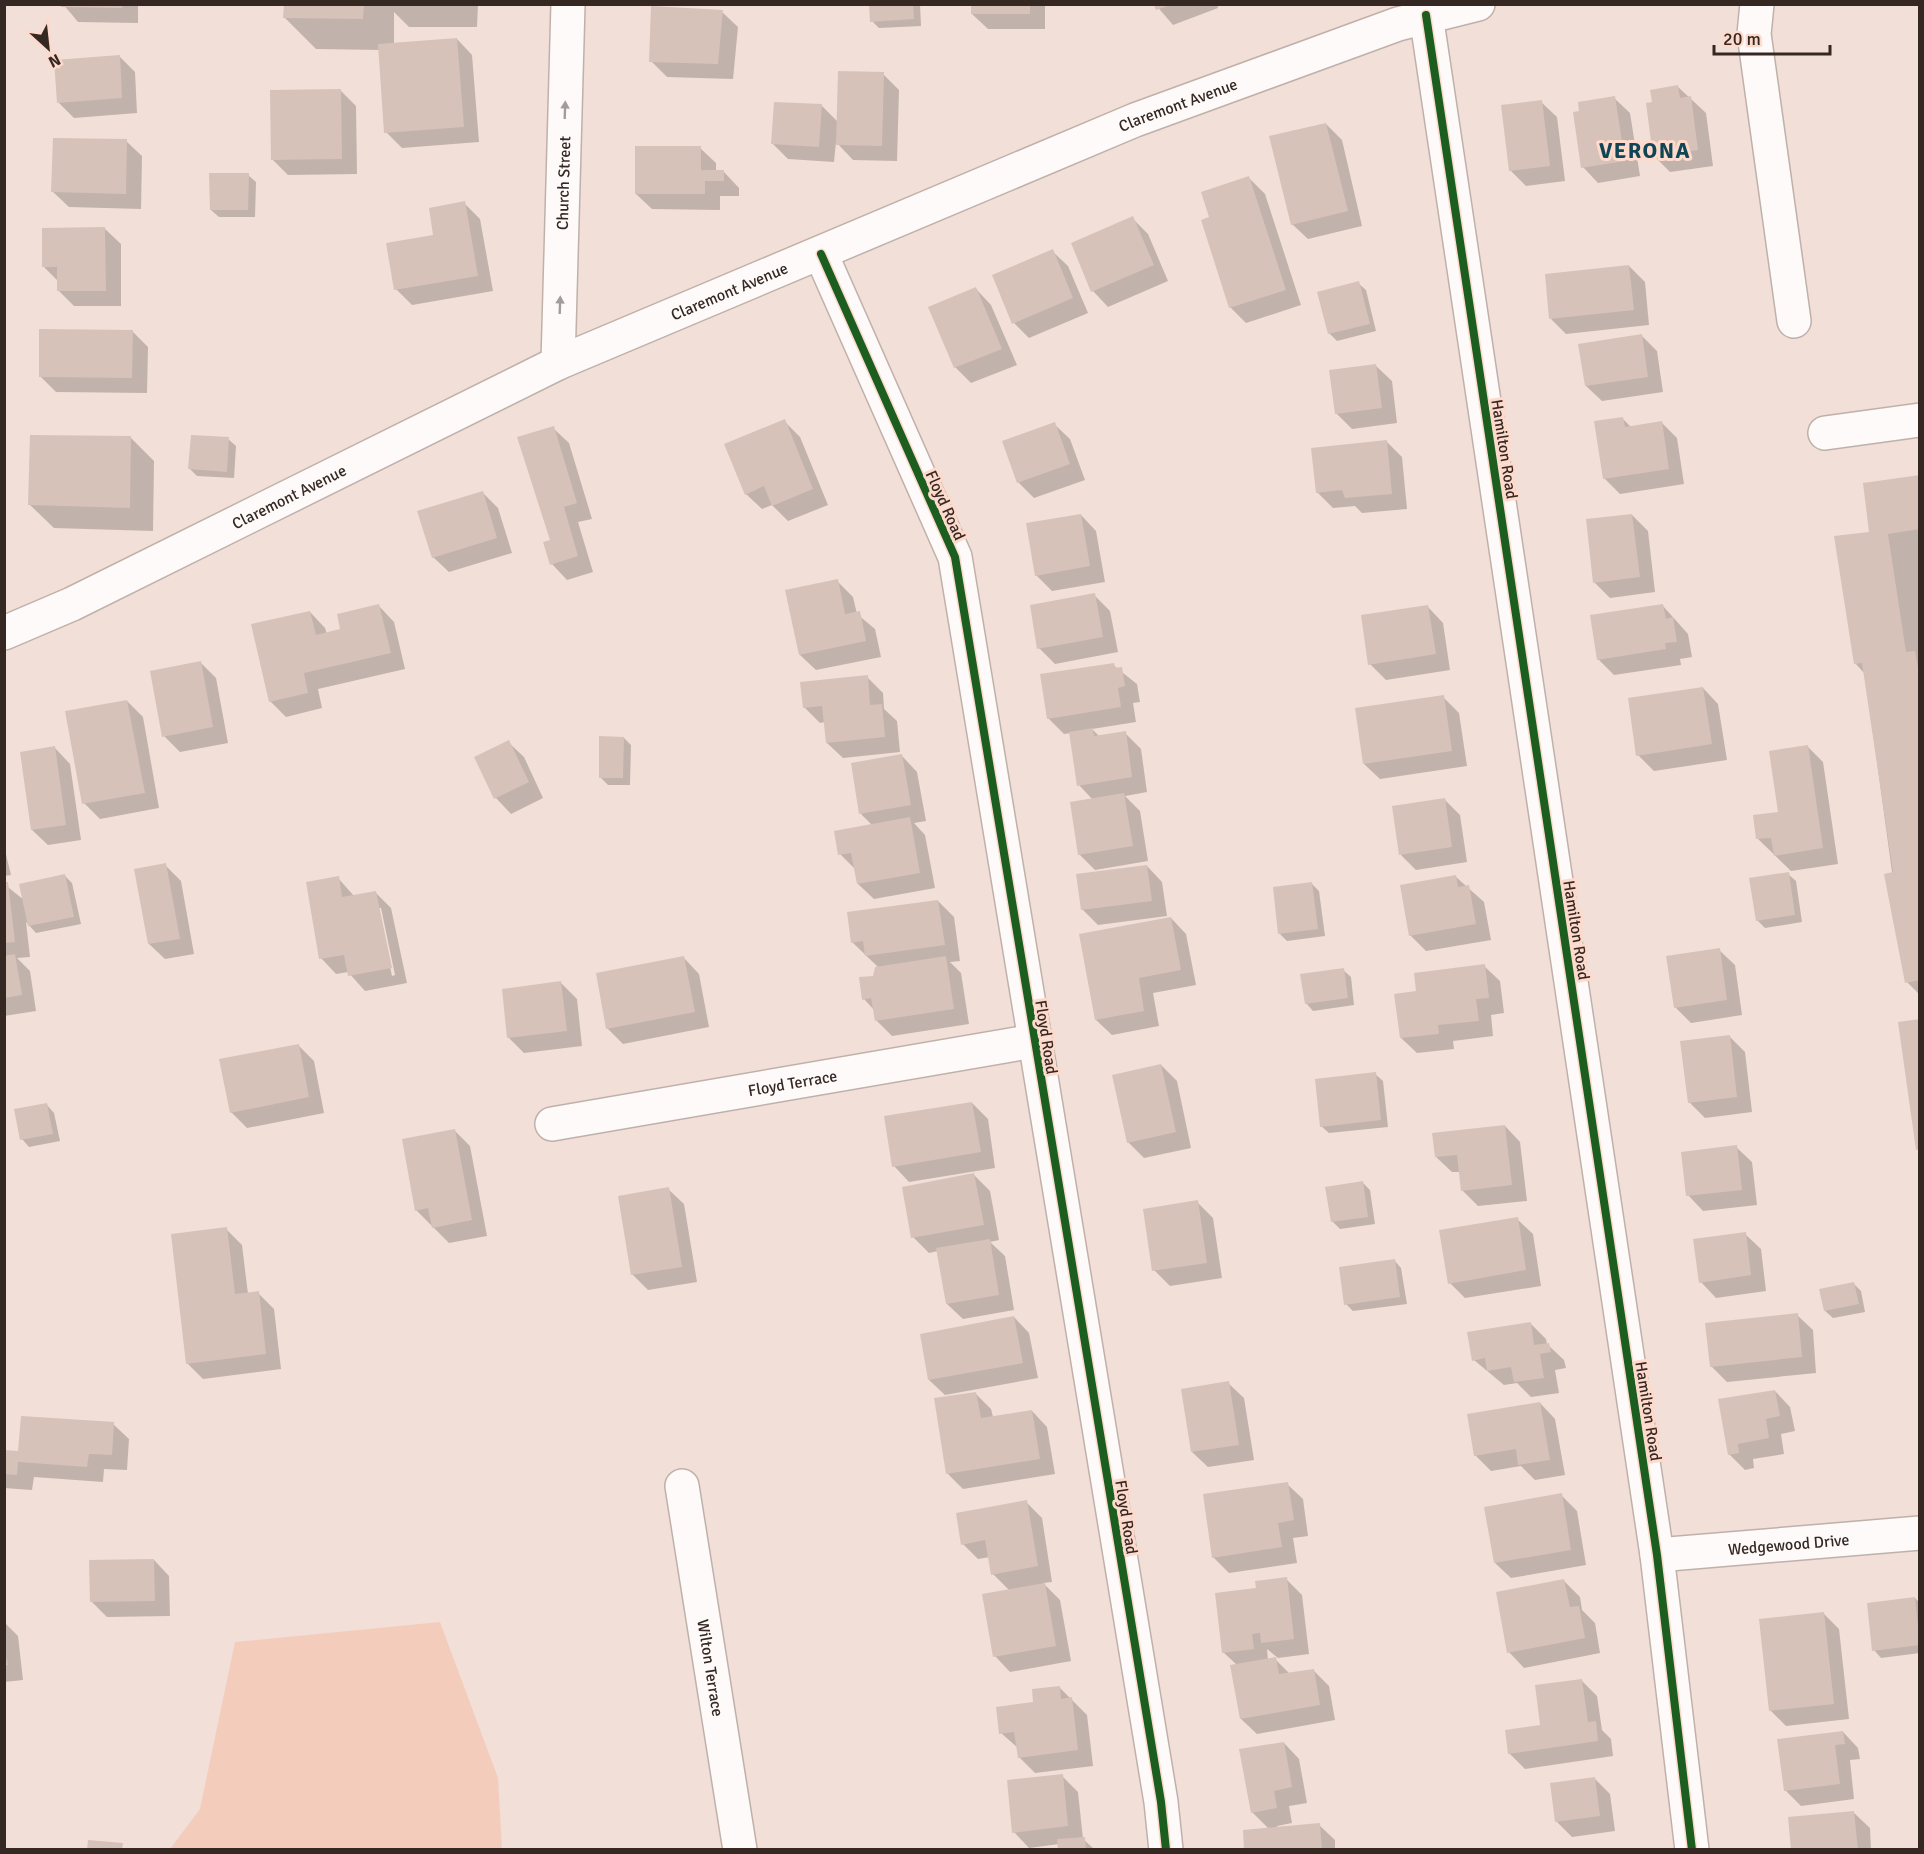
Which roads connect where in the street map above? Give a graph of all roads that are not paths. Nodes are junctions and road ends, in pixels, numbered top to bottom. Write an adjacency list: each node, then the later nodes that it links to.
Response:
1 (568, 4): 7 (street, Church Street, one-way to 1)
2 (1478, 4): 4 (street, Claremont Avenue)
3 (1756, 4): 6 (street)
4 (1426, 15): 5 (street, Claremont Avenue); 15 (street, Hamilton Road)
5 (820, 254): 7 (street, Claremont Avenue); 11 (street, Floyd Road)
6 (1794, 321)
7 (558, 363): 10 (street, Claremont Avenue)
8 (1920, 420): 9 (street)
9 (1825, 434)
10 (4, 633)
11 (1034, 1041): 12 (street, Floyd Terrace); 17 (street, Floyd Road)
12 (552, 1124)
13 (682, 1486): 16 (street, Wilton Terrace)
14 (1920, 1533): 15 (street, Wedgewood Drive)
15 (1657, 1555): 18 (street, Hamilton Road)
16 (740, 1850)
17 (1166, 1850)
18 (1692, 1850)

